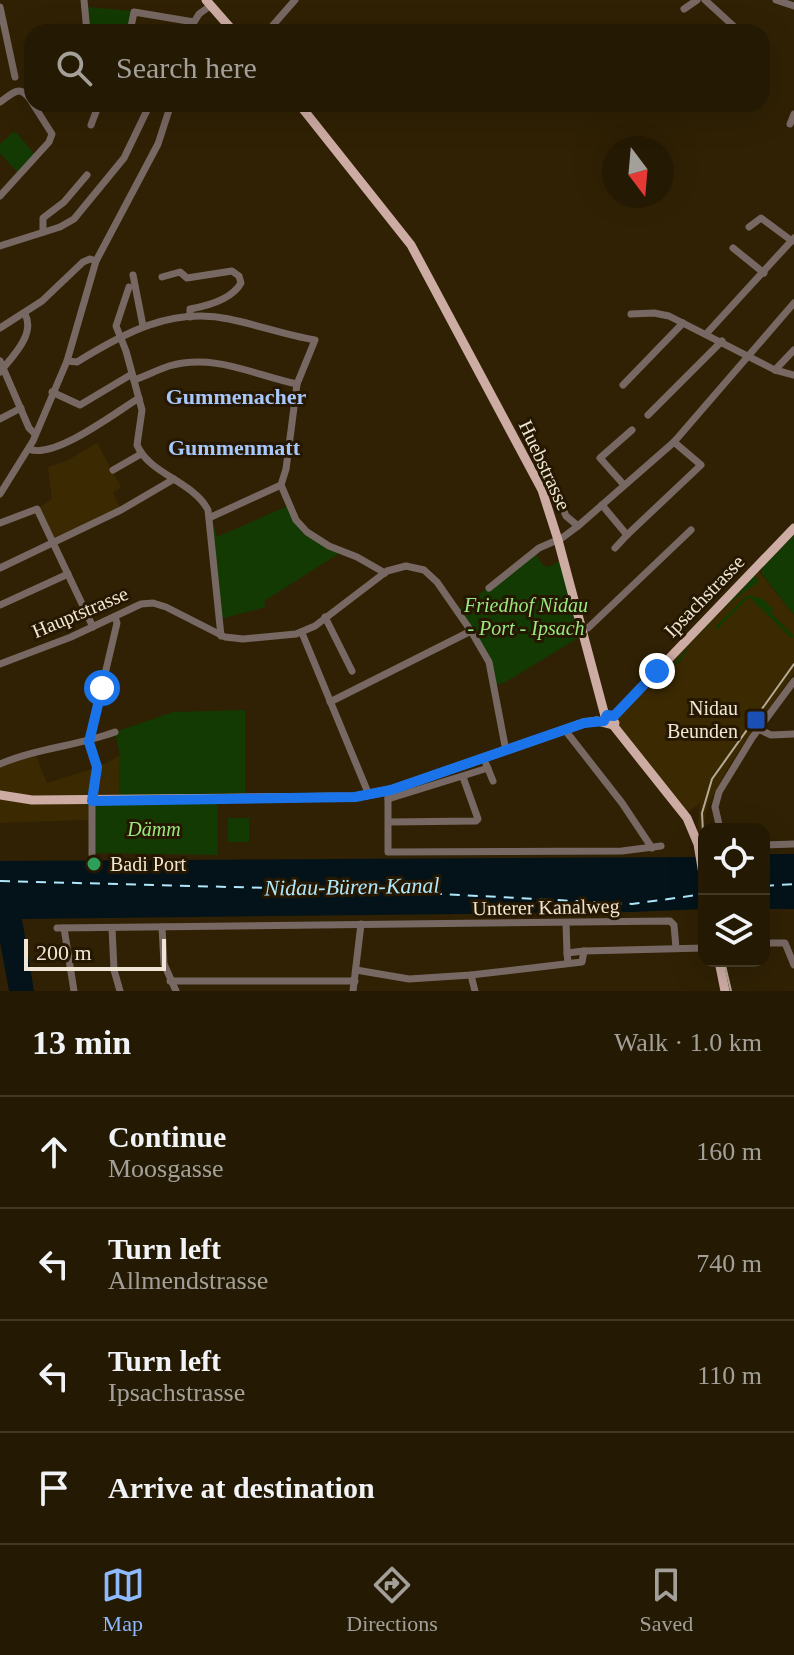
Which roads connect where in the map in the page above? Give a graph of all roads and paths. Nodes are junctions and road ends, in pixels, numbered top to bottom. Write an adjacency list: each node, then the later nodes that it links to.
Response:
1 (84, 0): 11 (street)
2 (295, 0): 14 (street)
3 (697, 0): 9 (street)
4 (705, 0): 15 (street)
5 (776, 0): 7 (street)
6 (208, 3): 10 (street); 13 (main road)
7 (794, 6)
8 (0, 7): 16 (street)
9 (684, 9)
10 (194, 22): 12 (street)
11 (86, 24)
12 (132, 24)
13 (227, 24)
14 (274, 24)
15 (731, 24)
16 (15, 77)
17 (24, 92): 18 (street)
18 (0, 102)
19 (38, 112): 28 (street)
20 (96, 112): 26 (street)
21 (146, 112): 31 (street)
22 (168, 112): 35 (street)
23 (305, 112): 82 (main road, Huebstrasse)
24 (794, 114): 25 (street)
25 (790, 124)
26 (91, 125)
27 (87, 175): 31 (street)
28 (4, 188): 29 (street)
29 (0, 196)
30 (749, 227): 32 (street)
31 (43, 232): 33 (street)
32 (793, 240): 36 (street)
33 (0, 246)
34 (733, 248): 36 (street)
35 (96, 261): 41 (street); 52 (street)
36 (764, 273): 47 (street)
37 (133, 275): 45 (street)
38 (162, 277): 43 (street)
39 (129, 287): 48 (street)
40 (794, 303): 51 (street)
41 (25, 314): 46 (street); 53 (street)
42 (631, 314): 44 (street)
43 (190, 317): 45 (street); 57 (street)
44 (683, 323): 47 (street); 58 (street)
45 (143, 326): 48 (street)
46 (0, 328)
47 (707, 333): 49 (street)
48 (121, 336): 52 (street); 56 (street)
49 (722, 341): 51 (street); 62 (street)
50 (794, 350): 54 (street)
51 (748, 356): 54 (street); 66 (street)
52 (67, 361): 59 (street)
53 (1, 367): 61 (street)
54 (775, 370): 55 (street)
55 (794, 375)
56 (133, 377): 57 (street); 59 (street); 60 (street)
57 (297, 384): 72 (street)
58 (623, 385)
59 (52, 392): 65 (street)
60 (139, 398): 67 (street); 68 (street)
61 (21, 408): 63 (street); 65 (street)
62 (648, 415)
63 (0, 419)
64 (632, 430): 73 (street)
65 (35, 434): 67 (street)
66 (674, 442): 73 (street); 81 (street)
67 (29, 449): 74 (street)
68 (141, 454): 69 (street); 71 (street)
69 (113, 470)
70 (548, 473): 78 (street)
71 (174, 479): 76 (street); 83 (street)
72 (281, 485): 76 (street); 86 (street)
73 (624, 485): 75 (street)
74 (0, 494)
75 (602, 505): 78 (street); 81 (street)
76 (211, 517): 96 (street)
77 (0, 523): 83 (street)
78 (578, 526): 82 (street)
79 (794, 528): 101 (main road, Ipsachstrasse)
80 (691, 530): 93 (street)
81 (627, 535): 84 (street)
82 (558, 540): 88 (street); 93 (main road, Huebstrasse)
83 (54, 544): 85 (street); 87 (street)
84 (615, 548)
85 (0, 568)
86 (385, 573): 91 (street, Hauptstrasse); 94 (street)
87 (68, 574): 89 (street); 92 (street)
88 (489, 588)
89 (0, 605)
90 (115, 617): 92 (street, Hauptstrasse); 96 (street, Hauptstrasse); 106 (street)
91 (325, 617): 95 (street, Hauptstrasse); 98 (street)
92 (93, 627): 97 (street, Hauptstrasse)
93 (581, 630): 101 (main road, Huebstrasse)
94 (471, 631): 100 (street); 107 (street)
95 (302, 633): 96 (street, Hauptstrasse); 100 (street)
96 (221, 636)
97 (0, 664)
98 (352, 671)
99 (794, 681): 102 (street)
100 (330, 702): 113 (street)
101 (609, 720): 103 (main road); 120 (main road)
102 (758, 729): 105 (street); 117 (street)
103 (565, 730): 107 (main road); 116 (street)
104 (115, 732): 106 (street)
105 (794, 734)
106 (89, 742): 109 (street); 115 (street)
107 (506, 751): 108 (main road)
108 (487, 763): 110 (street); 111 (street); 114 (main road)
109 (0, 764)
110 (463, 777): 114 (street); 116 (street)
111 (493, 781)
112 (0, 795): 115 (main road)
113 (369, 795): 114 (main road); 115 (main road)
114 (388, 795): 116 (street)
115 (92, 801): 121 (street)
116 (389, 822)
117 (719, 823)
118 (794, 844): 119 (street)
119 (770, 845)
120 (698, 847)
121 (92, 854)
122 (566, 923): 123 (street, Unterer Kanalweg); 127 (street, Unterer Kanalweg); 129 (street)
123 (361, 924): 124 (street, Unterer Kanalweg); 132 (street)
124 (162, 927): 125 (street, Unterer Kanalweg); 134 (street)
125 (112, 928): 136 (street, Unterer Kanalweg); 137 (street)
126 (770, 943): 130 (street)
127 (676, 948): 128 (street); 129 (street)
128 (698, 948)
129 (568, 958): 133 (street)
130 (794, 965)
131 (720, 967): 141 (main road)
132 (356, 970): 133 (street); 135 (street)
133 (471, 975): 140 (street)
134 (170, 981): 135 (street); 138 (street)
135 (355, 981): 139 (street)
136 (74, 991)
137 (120, 991)
138 (176, 991)
139 (353, 991)
140 (475, 991)
141 (725, 991)

